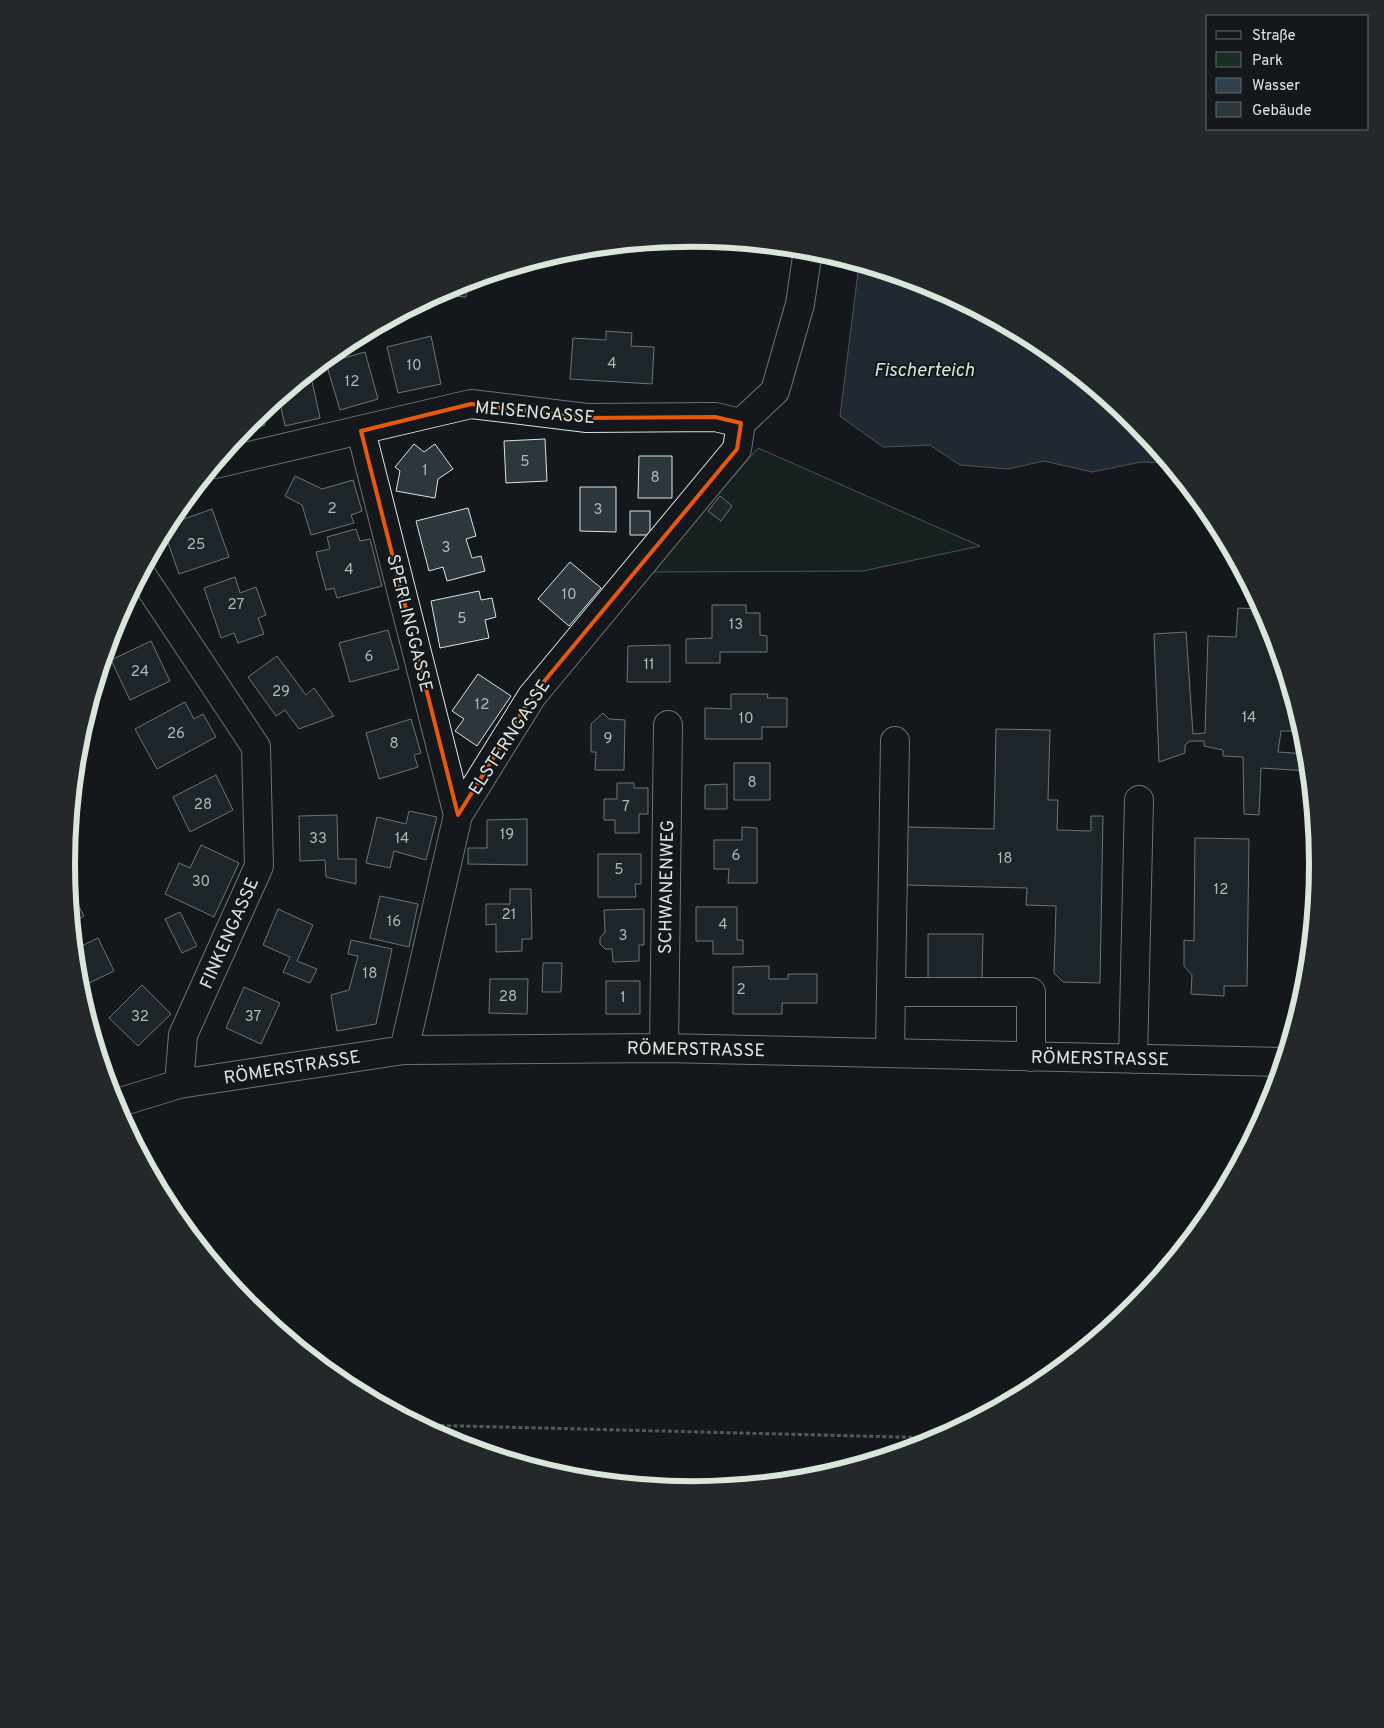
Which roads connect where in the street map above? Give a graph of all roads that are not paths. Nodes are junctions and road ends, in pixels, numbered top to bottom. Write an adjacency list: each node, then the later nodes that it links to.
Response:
1 (807, 258): 2 (street)
2 (741, 423): 3 (street, MEISENGASSE); 9 (street, ELSTERNGASSE)
3 (361, 431): 4 (street, MEISENGASSE); 9 (street, SPERLINGGASSE)
4 (224, 462)
5 (145, 580): 17 (street, FINKENGASSE)
6 (668, 726): 11 (street, SCHWANENWEG)
7 (895, 741): 10 (street)
8 (1139, 800): 15 (street)
9 (458, 815): 12 (street, ELSTERNGASSE)
10 (891, 992): 13 (street); 14 (street)
11 (664, 1048): 12 (street, RÖMERSTRASSE); 13 (street, RÖMERSTRASSE)
12 (404, 1050): 17 (street, RÖMERSTRASSE)
13 (890, 1053): 14 (street, RÖMERSTRASSE)
14 (1031, 1056): 15 (street, RÖMERSTRASSE)
15 (1133, 1059): 16 (street, RÖMERSTRASSE)
16 (1276, 1062)
17 (179, 1084): 18 (street, RÖMERSTRASSE)
18 (123, 1101)

